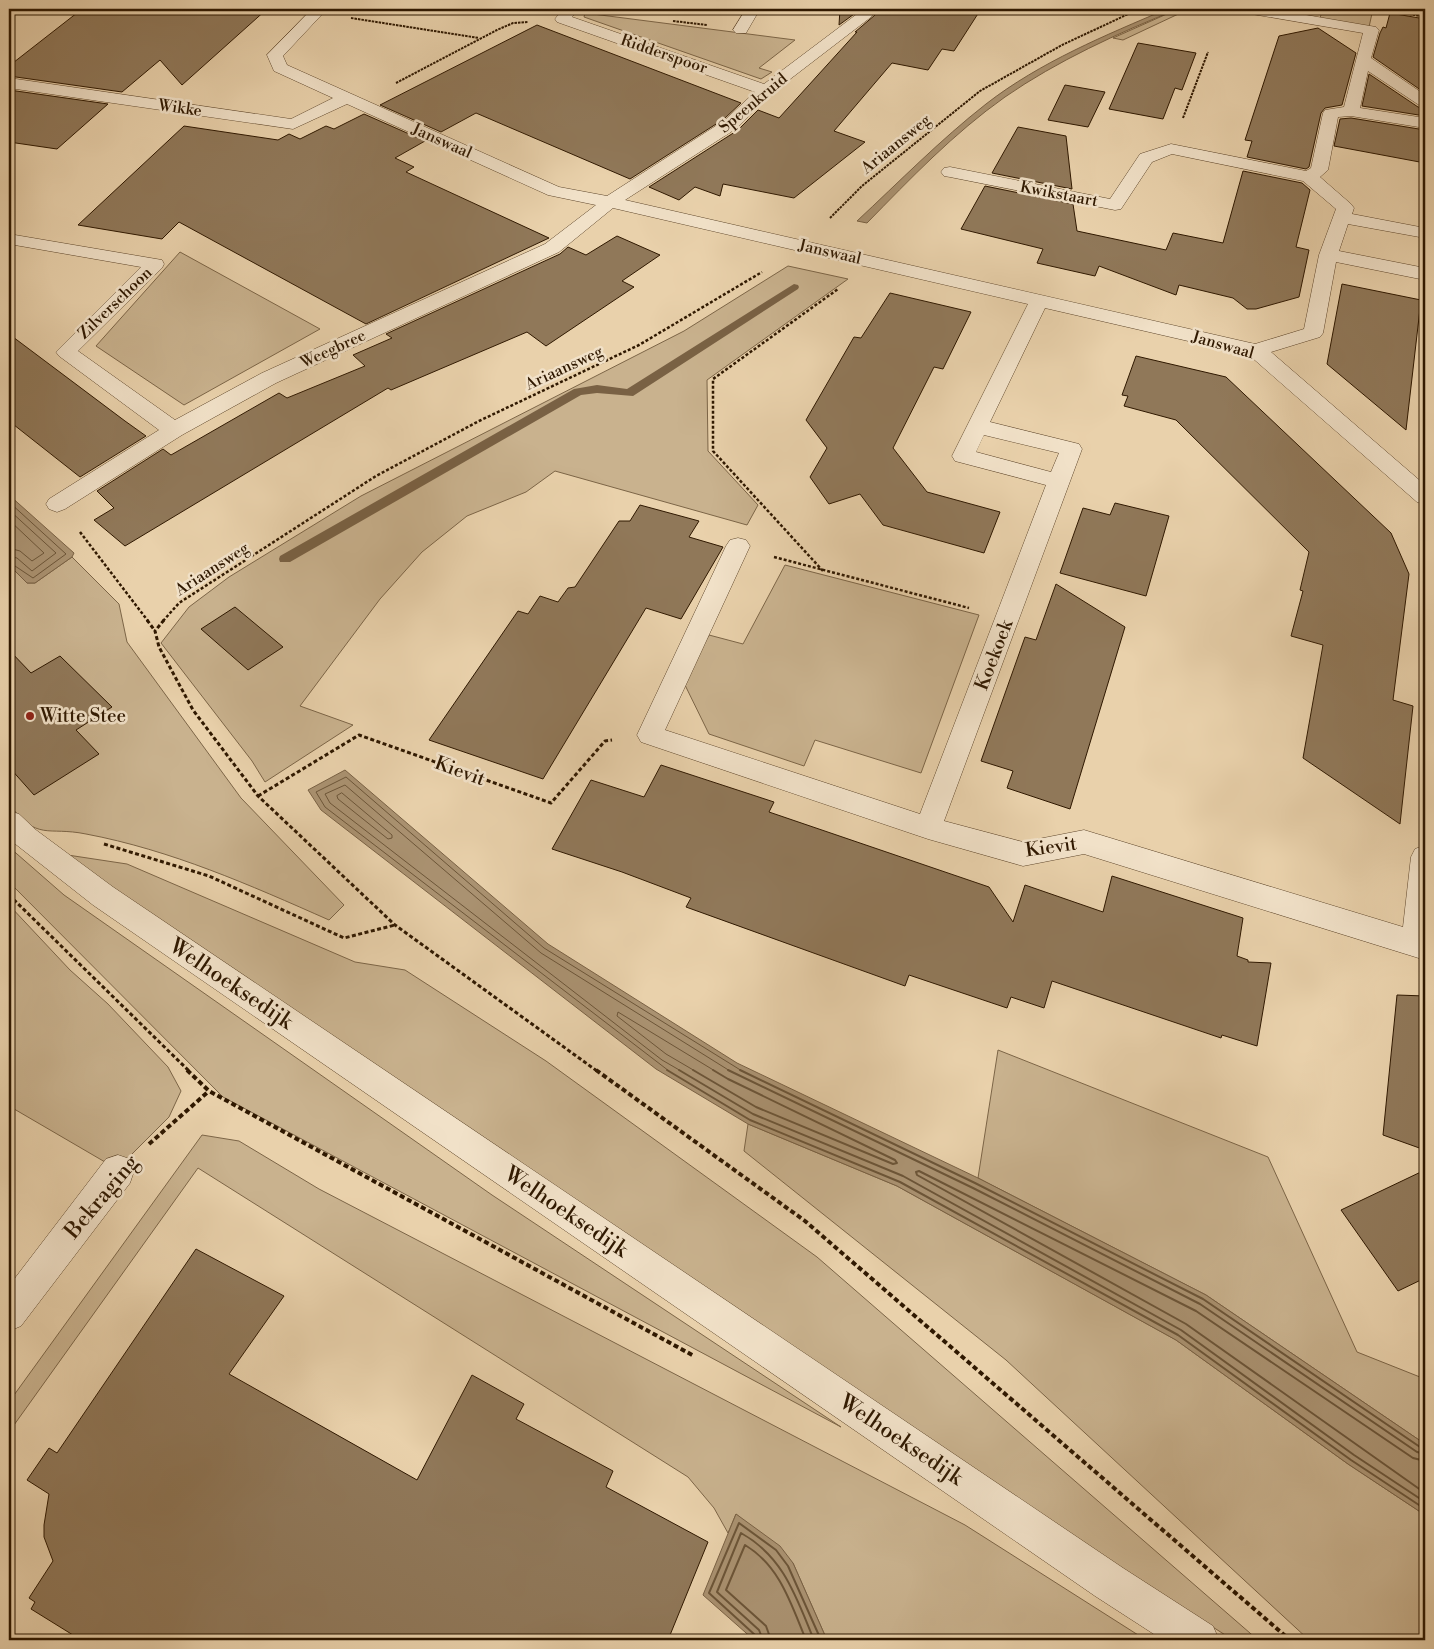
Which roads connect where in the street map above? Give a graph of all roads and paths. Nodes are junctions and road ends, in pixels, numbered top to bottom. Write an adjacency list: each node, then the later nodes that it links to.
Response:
1 (754, 9): 8 (street)
2 (1139, 9): 25 (path, Ariaansweg)
3 (1246, 9): 11 (street)
4 (318, 10): 9 (path); 14 (street, Janswaal)
5 (566, 14): 9 (path); 13 (street, Ridderspoor)
6 (866, 14): 13 (street, Speenkruid)
7 (673, 21): 8 (path, Ridderspoor)
8 (741, 30)
9 (480, 38): 14 (path)
10 (1208, 52): 18 (path)
11 (1363, 60): 15 (street); 16 (street)
12 (9, 83): 14 (street, Wikke)
13 (766, 90): 21 (street, Speenkruid)
14 (352, 100): 21 (street, Janswaal)
15 (1425, 102)
16 (1351, 111): 17 (street); 20 (street)
17 (1425, 123)
18 (1172, 149): 19 (street, Kwikstaart); 20 (street)
19 (950, 172)
20 (1309, 177): 22 (street)
21 (610, 202): 25 (street, Janswaal); 32 (street, Weegbree)
22 (1343, 212): 23 (street); 26 (street)
23 (1425, 233)
24 (9, 239): 32 (street, Zilverschoon)
25 (802, 245): 27 (street, Janswaal); 39 (path, Ariaansweg)
26 (1328, 255): 28 (street); 30 (street)
27 (878, 263): 29 (street, Janswaal); 37 (path)
28 (1425, 274)
29 (1039, 300): 30 (street, Janswaal); 31 (street)
30 (1256, 350): 34 (street, Janswaal)
31 (978, 426): 33 (street, Koekoek); 33 (street)
32 (174, 430): 35 (street, Weegbree)
33 (1058, 481): 38 (street, Koekoek)
34 (1425, 497)
35 (57, 504): 39 (path)
36 (738, 546): 37 (path); 40 (street)
37 (823, 571): 38 (path)
38 (1008, 618): 43 (street, Koekoek)
39 (155, 631): 41 (path)
40 (650, 734): 41 (path, Kievit); 43 (street, Kievit)
41 (258, 796): 47 (path)
42 (9, 822): 53 (street, Welhoeksedijk)
43 (928, 828): 48 (street, Kievit)
44 (96, 842): 47 (path)
45 (1425, 857): 48 (street)
46 (9, 895): 49 (path)
47 (396, 925): 54 (path)
48 (1421, 946)
49 (208, 1091): 50 (path, Bekraging); 52 (path)
50 (118, 1171): 51 (street, Bekraging)
51 (9, 1314)
52 (698, 1358)
53 (1199, 1640)
54 (1290, 1640)

